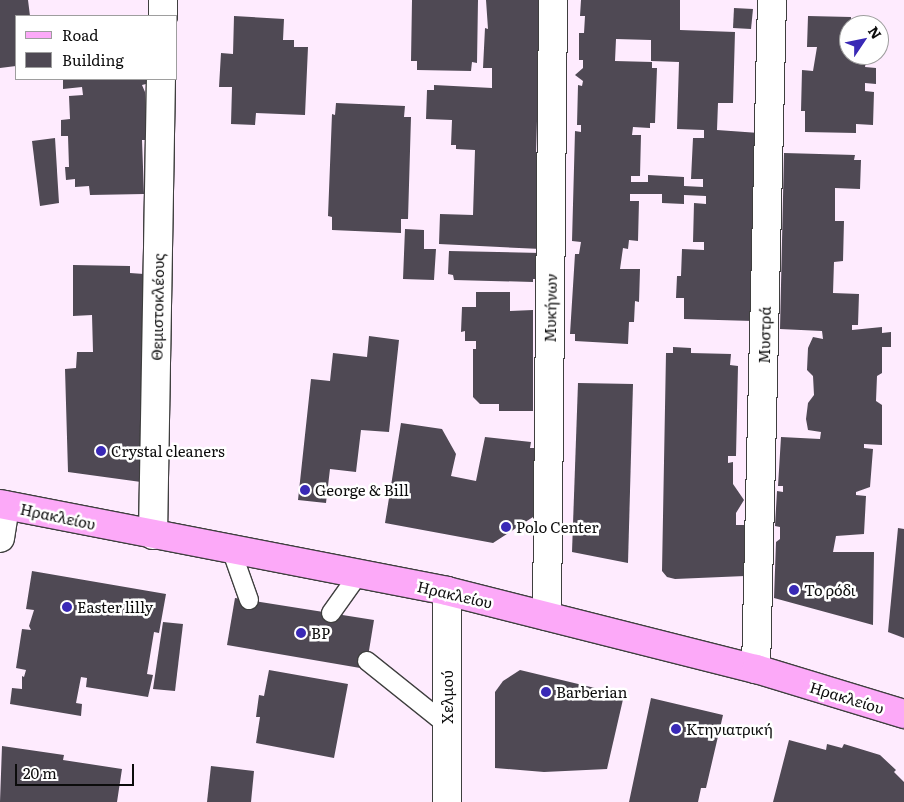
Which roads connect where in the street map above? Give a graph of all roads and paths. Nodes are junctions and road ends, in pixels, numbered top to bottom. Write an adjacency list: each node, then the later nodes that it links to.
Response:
1 (163, 0): 4 (street)
2 (553, 0): 14 (street, Μυκήνων)
3 (772, 0): 16 (street, Μυστρά)
4 (162, 15)
5 (161, 80): 7 (street, Θεμιστοκλέους)
6 (3, 505): 7 (main road, Ηρακλείου); 8 (street)
7 (153, 535): 9 (main road, Ηρακλείου)
8 (0, 538)
9 (232, 552): 10 (main road, Ηρακλείου); 12 (lane)
10 (358, 575): 11 (main road, Ηρακλείου); 13 (lane)
11 (447, 591): 14 (main road, Ηρακλείου); 18 (street, Χελμού)
12 (249, 600)
13 (331, 614)
14 (547, 616): 16 (main road, Ηρακλείου)
15 (367, 661): 18 (lane)
16 (756, 669): 17 (main road, Ηρακλείου)
17 (904, 714)
18 (447, 725): 19 (street, Χελμού)
19 (447, 802)

